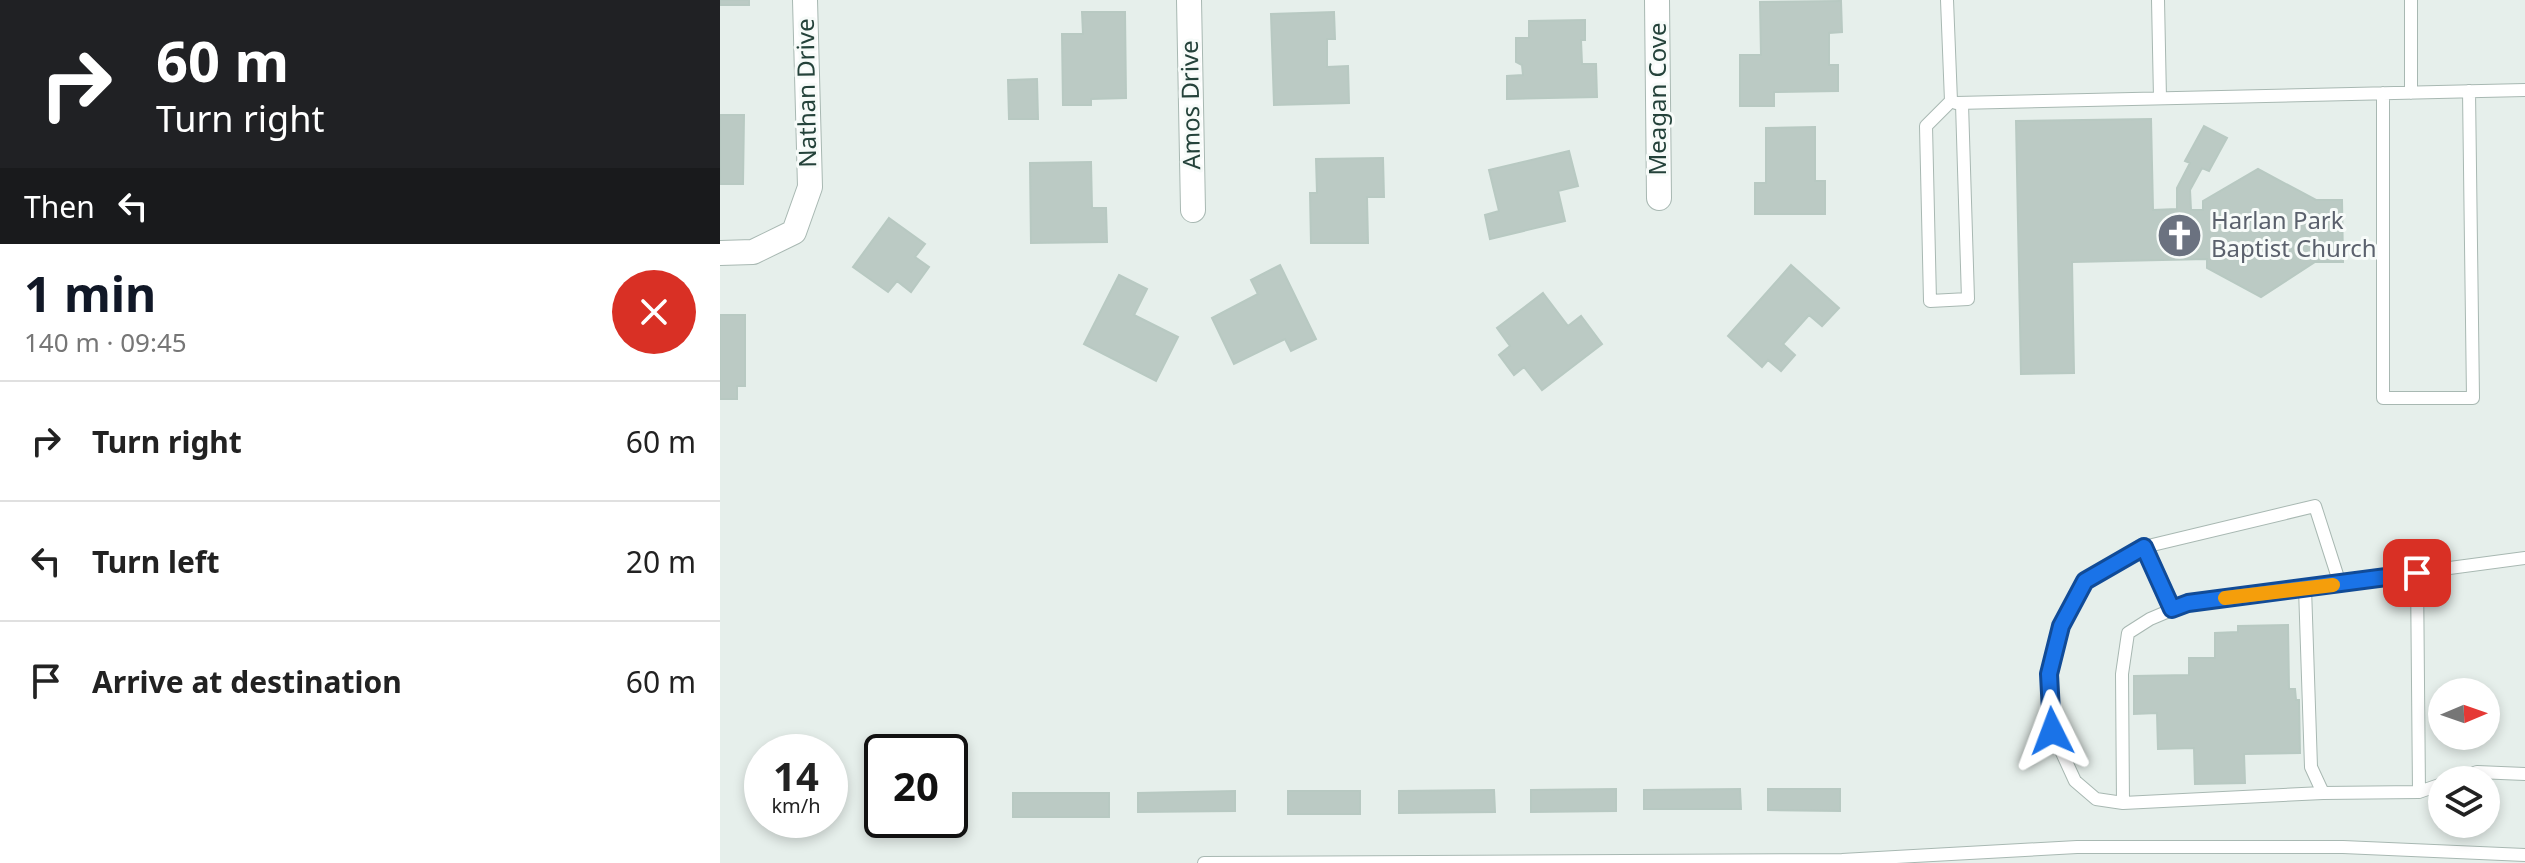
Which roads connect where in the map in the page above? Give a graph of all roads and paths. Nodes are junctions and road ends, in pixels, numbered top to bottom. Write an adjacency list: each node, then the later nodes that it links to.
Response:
1 (805, 0): 15 (street, Nathan Drive)
2 (1189, 0): 14 (street, Amos Drive)
3 (1657, 0): 13 (street, Meagan Cove)
4 (1947, 0): 12 (lane)
5 (2158, 0): 11 (lane)
6 (2411, 0): 10 (lane)
7 (2525, 90): 8 (lane)
8 (2469, 91): 9 (lane); 10 (lane)
9 (2383, 93): 10 (lane); 11 (lane)
10 (2411, 93)
11 (2160, 98): 12 (lane)
12 (1956, 102): 12 (lane)
13 (1659, 198)
14 (1193, 210)
15 (720, 253)
16 (2144, 547): 19 (lane); 21 (lane); 27 (lane)
17 (2525, 558): 18 (lane)
18 (2417, 573): 19 (lane); 25 (lane)
19 (2340, 584): 20 (lane)
20 (2305, 588): 21 (lane); 26 (lane)
21 (2172, 609): 27 (lane)
22 (2500, 773): 23 (lane)
23 (2525, 774)
24 (2428, 789): 25 (lane)
25 (2419, 792): 26 (lane)
26 (2323, 793): 27 (lane)
27 (2123, 803)
28 (2077, 847): 29 (lane); 33 (lane); 35 (lane)
29 (2343, 847): 30 (lane); 36 (lane)
30 (2525, 855)
31 (1337, 862): 32 (lane); 34 (lane)
32 (1593, 862): 33 (lane)
33 (1842, 862)
34 (1204, 863)
35 (2078, 863)
36 (2344, 863)

